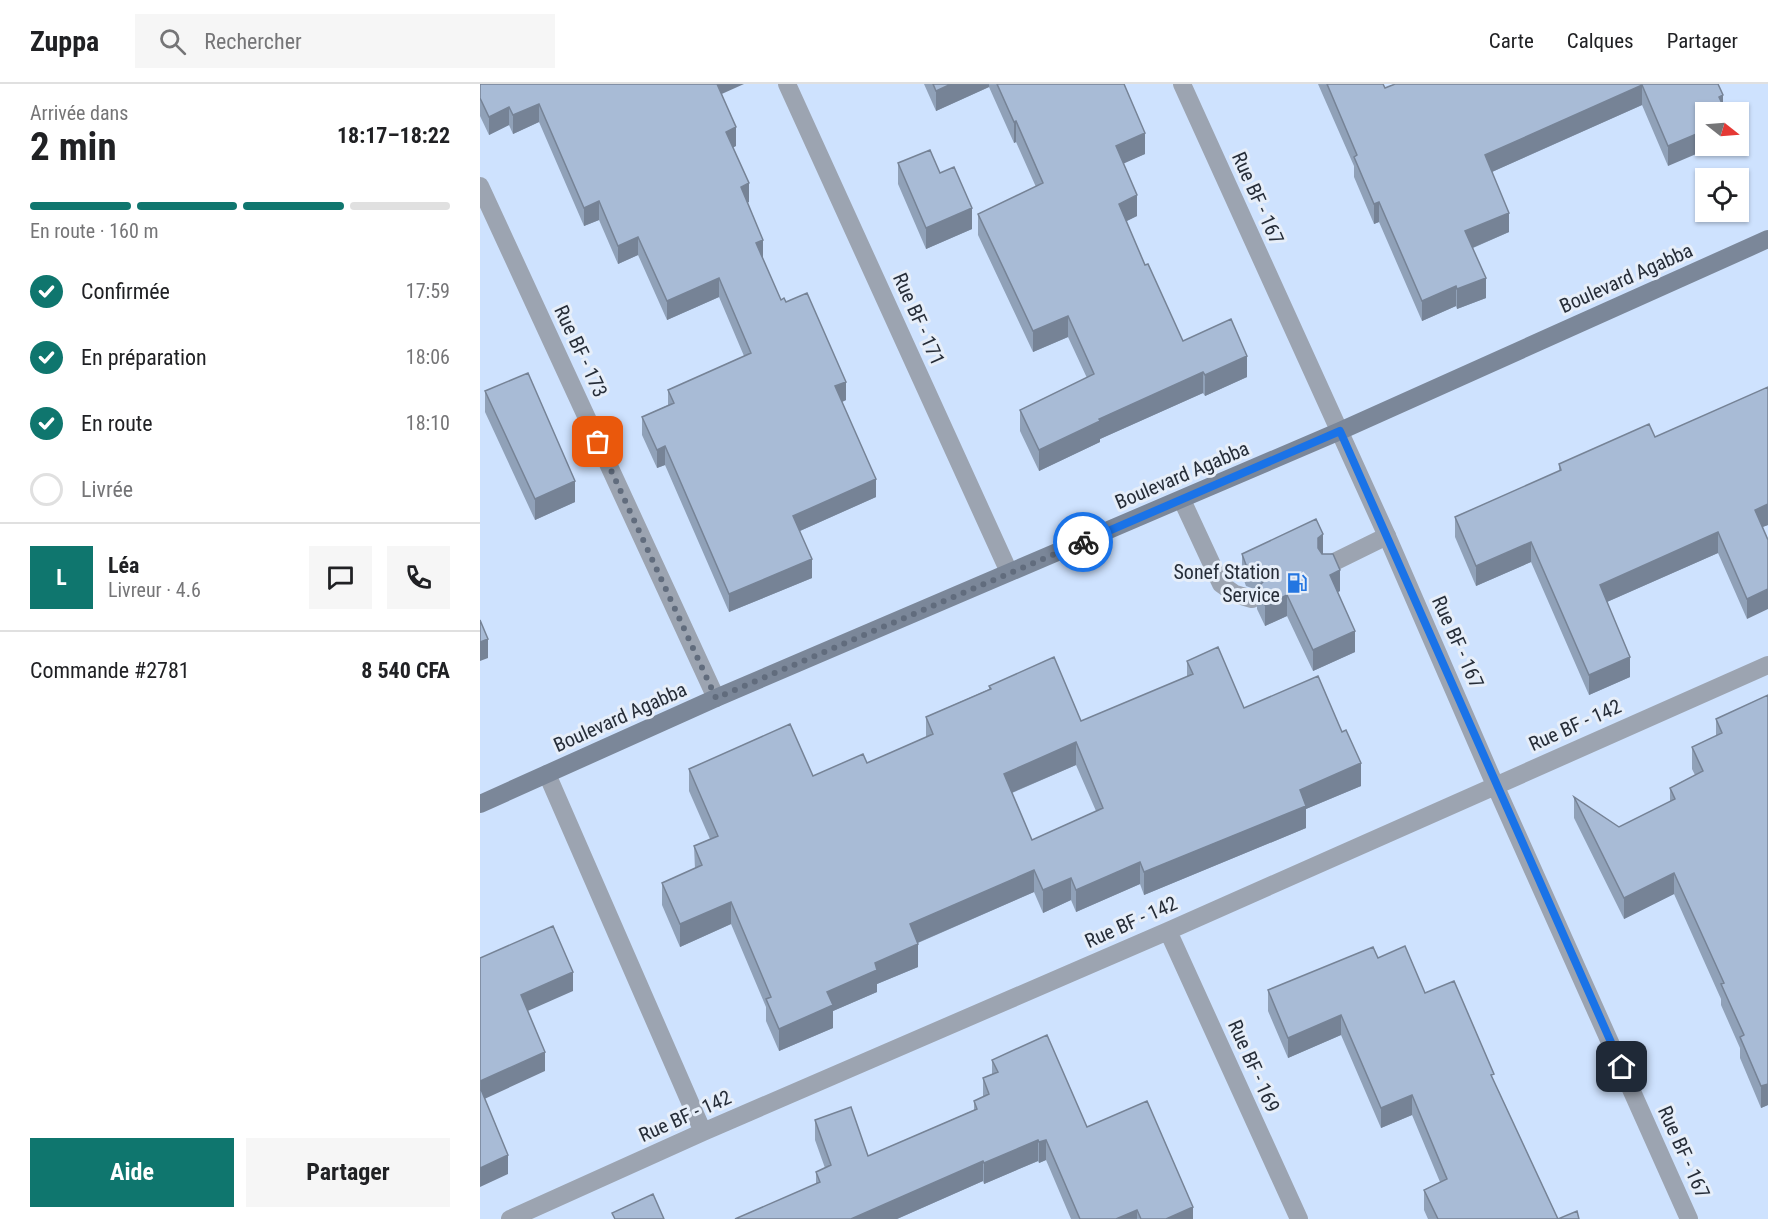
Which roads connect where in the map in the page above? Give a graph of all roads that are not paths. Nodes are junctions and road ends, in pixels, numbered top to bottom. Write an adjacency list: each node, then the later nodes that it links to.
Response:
1 (788, 84): 9 (street, Rue BF - 171)
2 (1182, 84): 5 (street, Rue BF - 167)
3 (480, 186): 12 (street, Rue BF - 173)
4 (1768, 239): 5 (main road, Boulevard Agabba)
5 (1340, 431): 6 (main road, Boulevard Agabba); 7 (street, Rue BF - 167)
6 (1182, 500): 9 (main road, Boulevard Agabba); 10 (street)
7 (1387, 536): 8 (street); 14 (street, Rue BF - 167)
8 (1328, 565)
9 (1009, 573): 12 (main road, Boulevard Agabba)
10 (1252, 599)
11 (1768, 664): 14 (street, Rue BF - 142)
12 (716, 698): 13 (main road, Boulevard Agabba)
13 (547, 774): 15 (main road, Boulevard Agabba); 17 (street)
14 (1495, 785): 16 (street, Rue BF - 142); 20 (street, Rue BF - 167)
15 (480, 804)
16 (1168, 931): 17 (street, Rue BF - 142); 19 (street, Rue BF - 169)
17 (703, 1132): 18 (street, Rue BF - 142)
18 (510, 1219)
19 (1299, 1219)
20 (1689, 1219)

